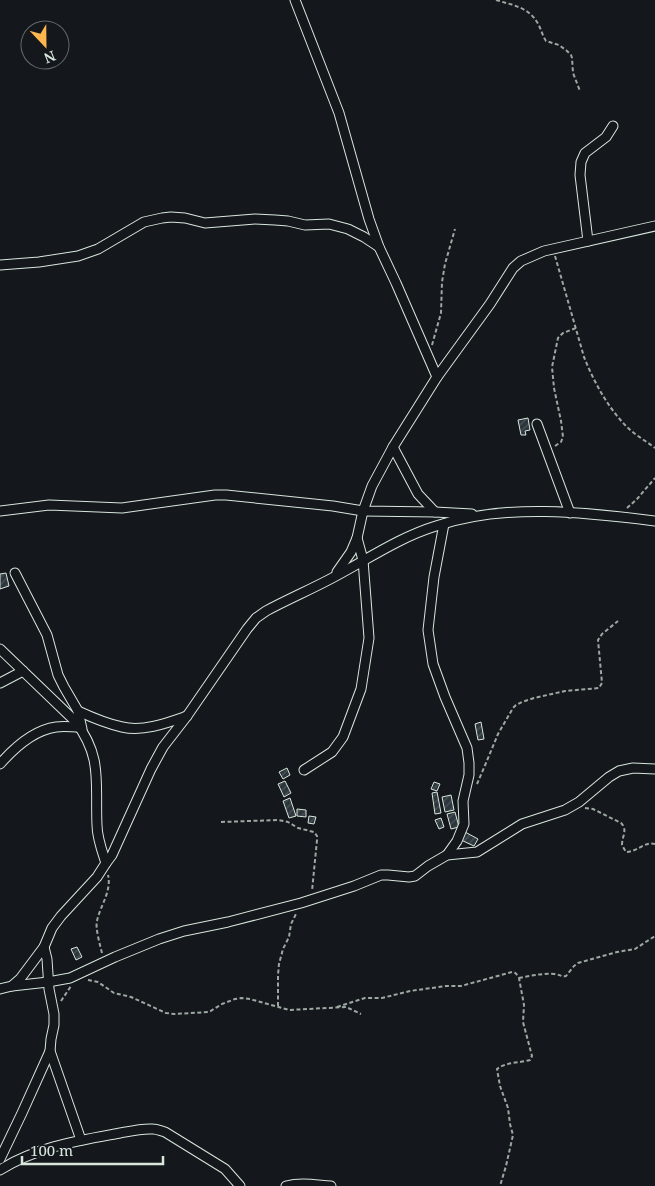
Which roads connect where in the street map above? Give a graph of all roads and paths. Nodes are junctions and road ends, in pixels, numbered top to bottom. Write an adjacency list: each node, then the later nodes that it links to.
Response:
1 (295, 0): 8 (street)
2 (496, 0): 3 (path)
3 (580, 91)
4 (613, 126): 7 (street)
5 (655, 226): 7 (street)
6 (455, 229): 12 (path)
7 (588, 242): 9 (street)
8 (379, 247): 10 (street); 12 (street)
9 (552, 249): 11 (path); 13 (street)
10 (0, 265)
11 (576, 328): 16 (path); 17 (path)
12 (428, 357): 13 (street)
13 (437, 377): 15 (street)
14 (537, 424): 17 (street)
15 (393, 448): 20 (street); 21 (street)
16 (655, 448)
17 (548, 453): 22 (street)
18 (655, 478): 24 (path)
19 (0, 511): 20 (street)
20 (363, 512): 21 (street); 27 (street)
21 (435, 512): 23 (street)
22 (570, 513): 23 (street); 24 (street)
23 (484, 515): 26 (street)
24 (614, 516): 25 (street)
25 (655, 522)
26 (444, 524): 28 (street); 41 (street)
27 (357, 538): 28 (street); 30 (street)
28 (363, 560): 30 (street); 40 (street)
29 (15, 573): 35 (street)
30 (334, 577): 36 (street)
31 (618, 622): 41 (path)
32 (0, 649): 33 (street)
33 (23, 671): 34 (street); 37 (street)
34 (0, 683)
35 (78, 711): 36 (street); 37 (street)
36 (187, 716): 46 (street)
37 (81, 730): 38 (street); 46 (street)
38 (0, 764)
39 (655, 769): 45 (street)
40 (304, 770)
41 (465, 788): 45 (street)
42 (585, 808): 44 (path)
43 (221, 822): 47 (path)
44 (655, 844)
45 (447, 855): 47 (street)
46 (106, 863): 49 (street); 50 (path)
47 (305, 902): 50 (street); 57 (path)
48 (655, 936): 51 (path)
49 (44, 947): 53 (street); 55 (street)
50 (103, 962): 53 (street)
51 (519, 978): 58 (path); 68 (path)
52 (84, 979): 57 (path)
53 (48, 982): 55 (street); 59 (street)
54 (74, 984): 59 (path)
55 (12, 986): 56 (street)
56 (0, 989)
57 (278, 1007): 58 (path)
58 (337, 1007): 60 (path)
59 (54, 1014): 61 (street)
60 (361, 1014)
61 (50, 1051): 62 (street); 63 (street)
62 (81, 1140): 64 (street); 65 (street)
63 (0, 1159)
64 (0, 1170)
65 (240, 1186)
66 (286, 1186): 67 (street)
67 (331, 1186)
68 (500, 1186)

